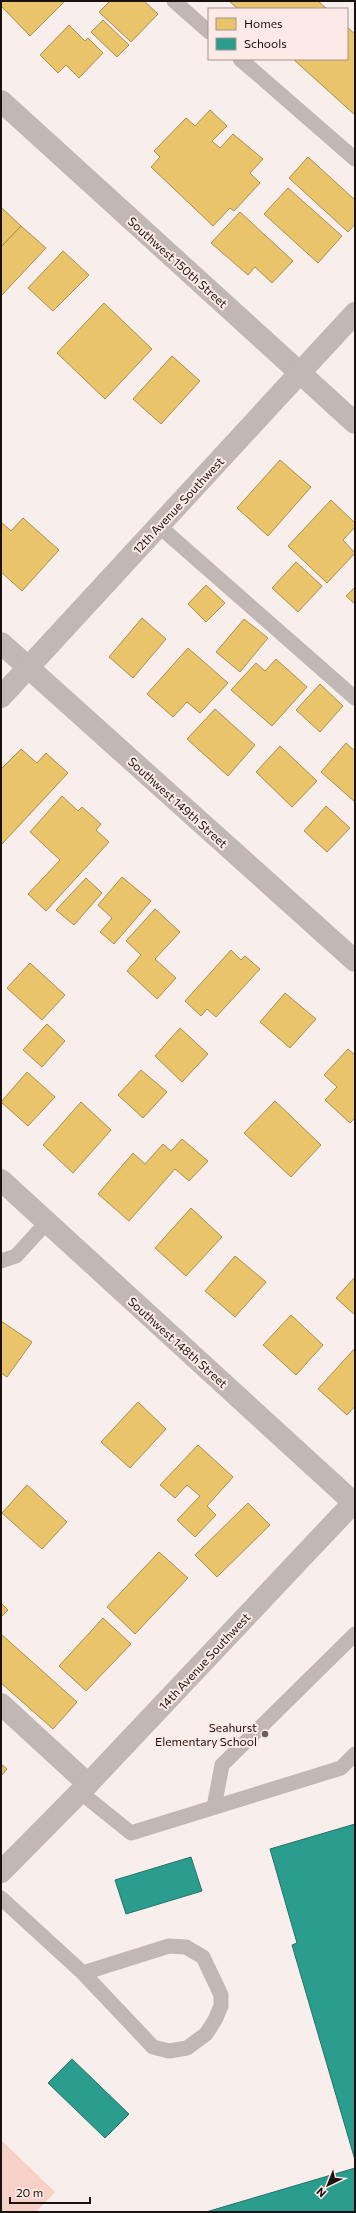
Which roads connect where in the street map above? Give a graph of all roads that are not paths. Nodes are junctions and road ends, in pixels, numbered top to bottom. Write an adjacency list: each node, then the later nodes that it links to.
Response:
1 (174, 1): 2 (lane)
2 (208, 31)
3 (241, 60): 5 (lane)
4 (1, 101): 7 (street, Southwest 150th Street)
5 (355, 159)
6 (355, 313): 7 (street, 12th Avenue Southwest)
7 (300, 373): 8 (street, Southwest 150th Street); 9 (street, 12th Avenue Southwest)
8 (355, 423)
9 (159, 526): 11 (street, 12th Avenue Southwest); 13 (lane)
10 (1, 643): 11 (street, Southwest 149th Street)
11 (29, 667): 12 (street, 12th Avenue Southwest); 14 (street, Southwest 149th Street)
12 (1, 697)
13 (355, 698)
14 (355, 961)
15 (1, 1180): 16 (street, Southwest 148th Street)
16 (48, 1222): 17 (lane); 18 (street, Southwest 148th Street)
17 (1, 1261)
18 (354, 1502): 22 (street, 14th Avenue Southwest)
19 (355, 1634): 23 (lane)
20 (1, 1704): 22 (street)
21 (355, 1755): 23 (lane)
22 (84, 1788): 23 (lane); 24 (street, 14th Avenue Southwest)
23 (214, 1807)
24 (1, 1872)
25 (1, 1898): 26 (lane)
26 (83, 1973): 26 (lane)

